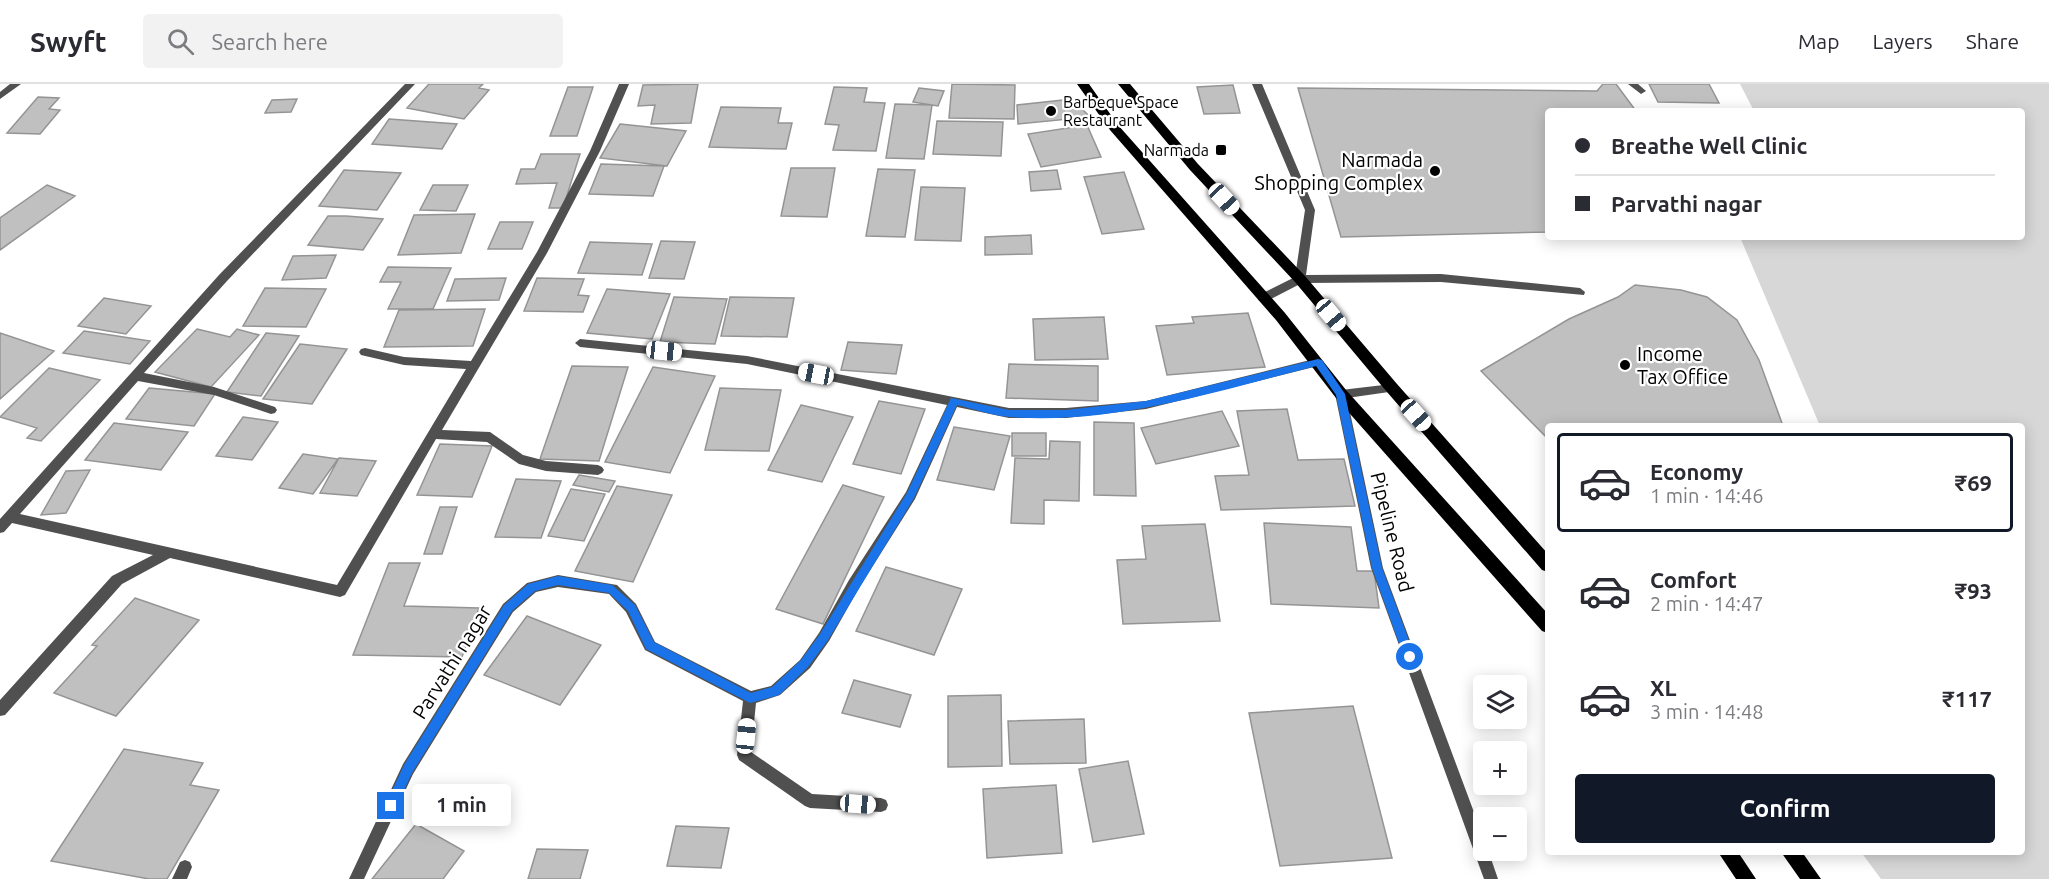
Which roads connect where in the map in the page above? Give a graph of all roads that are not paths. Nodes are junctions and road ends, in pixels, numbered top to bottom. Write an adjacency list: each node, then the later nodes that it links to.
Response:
1 (16, 84): 9 (street)
2 (410, 84): 17 (street)
3 (624, 84): 16 (street)
4 (1083, 84): 12 (main road)
5 (1124, 84): 10 (main road)
6 (1257, 84): 10 (street)
7 (1633, 84): 8 (street)
8 (1641, 92)
9 (0, 96)
10 (1300, 279): 11 (street); 12 (street); 18 (main road)
11 (1580, 292)
12 (1263, 298): 15 (main road)
13 (580, 343): 20 (street)
14 (365, 352): 16 (street)
15 (1318, 362): 19 (main road); 20 (street)
16 (474, 364): 22 (street)
17 (135, 376): 21 (street); 24 (street)
18 (1392, 388): 19 (street); 27 (main road)
19 (1341, 394): 28 (main road); 35 (street, Pipeline Road)
20 (954, 401): 29 (street)
21 (271, 410)
22 (433, 434): 23 (street); 26 (street)
23 (598, 470)
24 (9, 517): 25 (street); 26 (street)
25 (0, 528)
26 (168, 553): 30 (street)
27 (1545, 561)
28 (1545, 623)
29 (750, 698): 31 (street); 34 (street, Parvathi nagar)
30 (0, 710)
31 (881, 805)
32 (1729, 855): 36 (main road)
33 (1792, 855): 37 (main road)
34 (356, 879)
35 (1491, 879)
36 (1747, 879)
37 (1812, 879)

